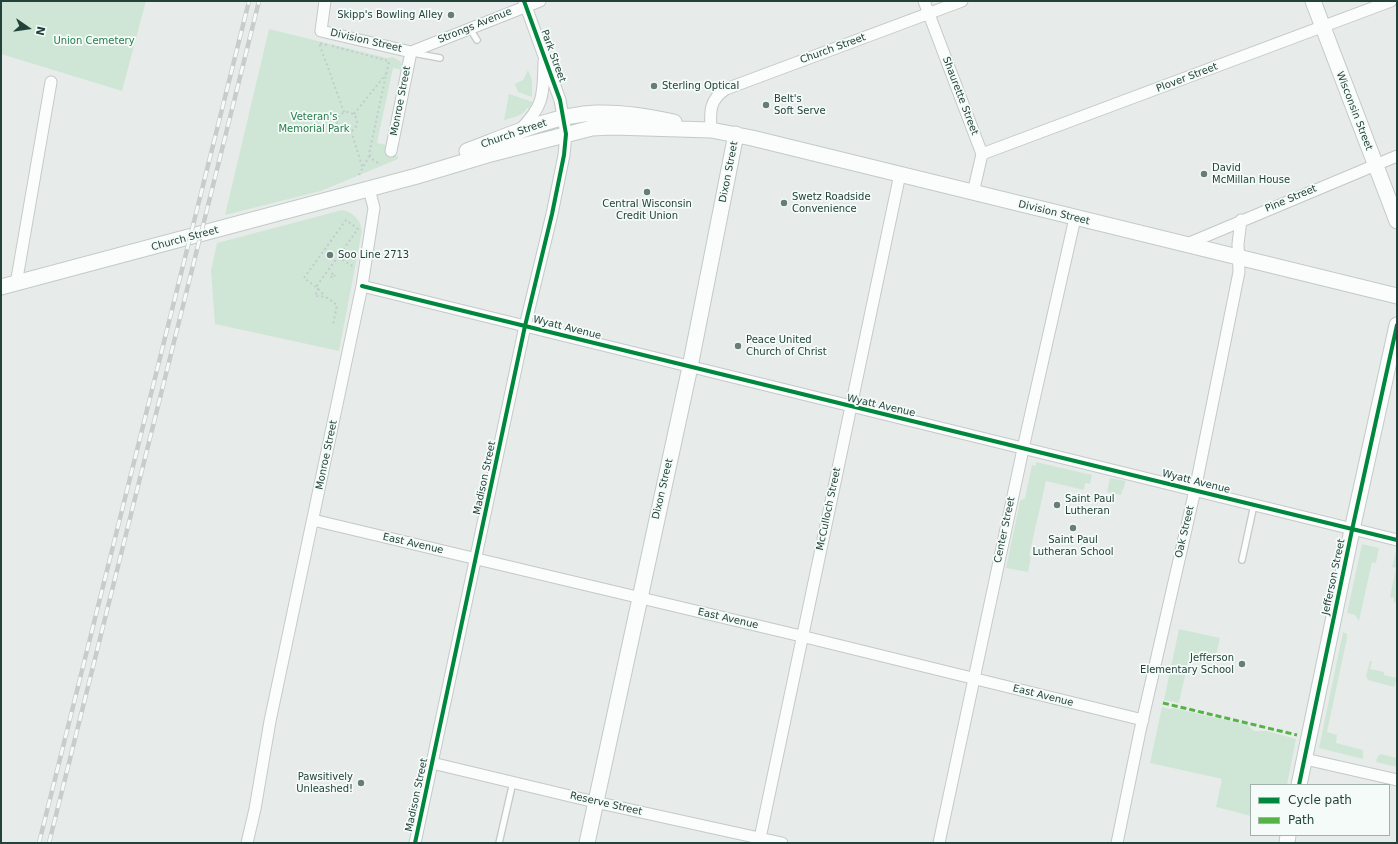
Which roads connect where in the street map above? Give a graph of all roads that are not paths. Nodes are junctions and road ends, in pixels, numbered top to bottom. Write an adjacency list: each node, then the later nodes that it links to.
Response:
1 (325, 1): 12 (street, Division Street)
2 (540, 1): 7 (street, Strongs Avenue)
3 (924, 1): 8 (street, Shaurette Street)
4 (962, 1): 8 (street, Church Street)
5 (1313, 1): 9 (main road, Wisconsin Street)
6 (1391, 1): 9 (street, Plover Street)
7 (525, 4): 10 (street, Strongs Avenue); 13 (street, Park Street)
8 (929, 14): 17 (street, Church Street); 22 (street, Shaurette Street)
9 (1322, 27): 22 (street, Plover Street); 24 (main road, Wisconsin Street)
10 (470, 29): 11 (lane); 12 (street, Strongs Avenue)
11 (477, 40)
12 (411, 52): 14 (lane); 21 (street, Monroe Street)
13 (544, 54): 16 (street, Park Street); 18 (street)
14 (440, 58)
15 (51, 82): 33 (street)
16 (564, 117): 17 (main road, Church Street); 18 (main road, Church Street); 19 (street, Madison Street)
17 (711, 130): 19 (main road, Church Street); 20 (main road, Division Street)
18 (517, 133): 26 (main road, Church Street)
19 (566, 134): 26 (main road, Church Street); 36 (street, Madison Street)
20 (736, 134): 25 (main road, Division Street); 38 (main road, Dixon Street)
21 (391, 151)
22 (982, 154): 27 (street)
23 (1397, 156): 24 (street, Pine Street)
24 (1374, 164): 29 (street, Pine Street); 30 (main road, Wisconsin Street)
25 (900, 174): 27 (main road, Division Street); 39 (street, McCulloch Street)
26 (369, 189): 33 (main road, Church Street); 34 (street, Monroe Street)
27 (973, 193): 28 (main road, Division Street)
28 (1075, 218): 31 (main road, Division Street); 40 (street, Center Street)
29 (1241, 220): 31 (street, Pine Street); 32 (street, Oak Street)
30 (1397, 221)
31 (1187, 244): 32 (main road, Division Street)
32 (1239, 258): 35 (main road, Division Street); 41 (street, Oak Street)
33 (8, 286)
34 (362, 286): 36 (street, Wyatt Avenue); 43 (street, Monroe Street)
35 (1397, 296)
36 (525, 326): 38 (street, Wyatt Avenue); 46 (street, Madison Street)
37 (1397, 326): 44 (main road, Jefferson Street)
38 (690, 367): 39 (street, Wyatt Avenue); 48 (main road, Dixon Street)
39 (851, 407): 40 (street, Wyatt Avenue); 49 (street, McCulloch Street)
40 (1023, 447): 41 (street, Wyatt Avenue); 50 (street, Center Street)
41 (1195, 490): 42 (street, Wyatt Avenue); 51 (street, Oak Street)
42 (1254, 505): 44 (street, Wyatt Avenue); 47 (lane)
43 (313, 520): 46 (street, East Avenue); 59 (street, Monroe Street)
44 (1352, 530): 45 (street, Wyatt Avenue); 52 (main road, Jefferson Street)
45 (1397, 540)
46 (476, 558): 48 (street, East Avenue); 53 (street, Madison Street)
47 (1242, 560)
48 (639, 598): 49 (street, East Avenue); 57 (main road, Dixon Street)
49 (801, 636): 50 (street, East Avenue); 58 (street, McCulloch Street)
50 (974, 679): 51 (street, East Avenue); 64 (street, Center Street)
51 (1143, 720): 65 (street, Oak Street)
52 (1305, 759): 54 (street); 56 (main road, Jefferson Street)
53 (432, 762): 55 (street, Reserve Street); 60 (street, Madison Street)
54 (1397, 780)
55 (512, 782): 57 (street, Reserve Street); 61 (lane)
56 (1299, 784)
57 (595, 802): 58 (street, Reserve Street); 62 (main road, Dixon Street)
58 (759, 840): 63 (street, Reserve Street)
59 (247, 843)
60 (415, 843)
61 (499, 843)
62 (586, 843)
63 (782, 843)
64 (938, 843)
65 (1117, 843)

